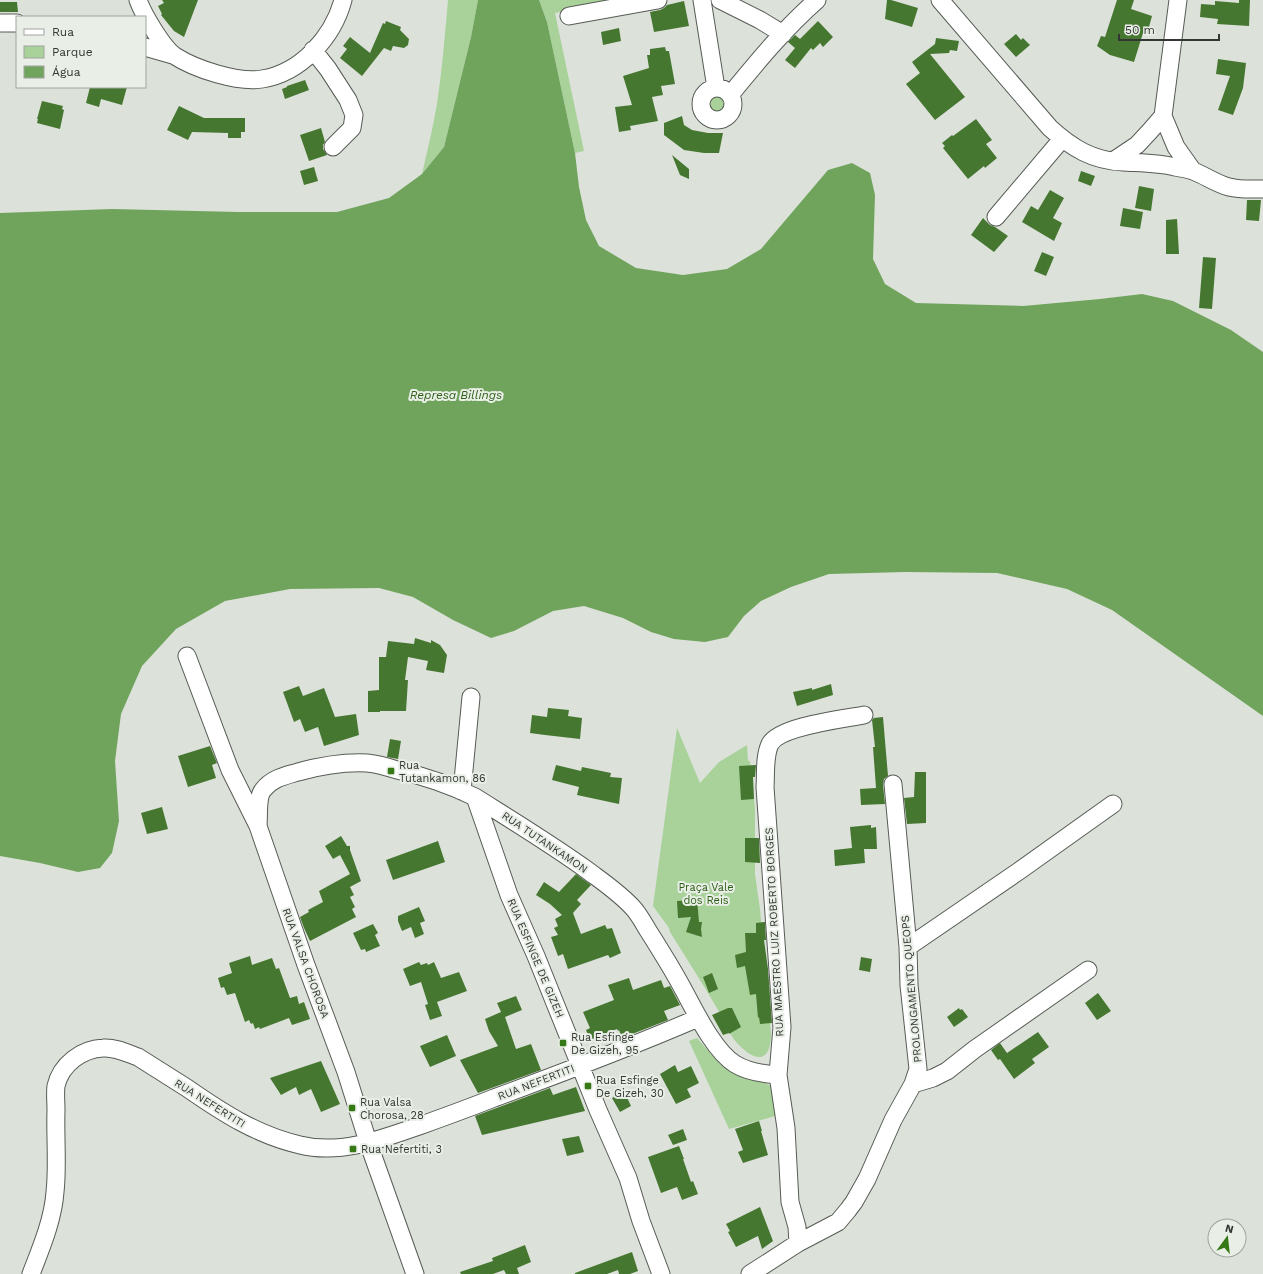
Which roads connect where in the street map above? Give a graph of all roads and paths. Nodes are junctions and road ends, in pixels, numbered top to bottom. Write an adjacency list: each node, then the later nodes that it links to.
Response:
1 (138, 0): 9 (street)
2 (343, 0): 16 (street)
3 (658, 0): 10 (street)
4 (702, 0): 14 (street)
5 (720, 0): 14 (street)
6 (817, 0): 14 (street)
7 (940, 0): 19 (street)
8 (1178, 0): 18 (street)
9 (146, 16)
10 (569, 16)
11 (146, 17): 17 (street)
12 (0, 22): 13 (street)
13 (16, 23)
14 (783, 34)
15 (146, 47): 17 (street)
16 (313, 50): 17 (street); 20 (street)
17 (173, 55)
18 (1163, 116): 21 (street); 22 (street)
19 (1062, 139): 21 (street); 24 (street)
20 (333, 147)
21 (1113, 161): 22 (street)
22 (1193, 171): 23 (street)
23 (1263, 189)
24 (996, 217)
25 (187, 656): 31 (street, RUA VALSA CHOROSA)
26 (471, 697): 29 (street, RUA ESFINGE DE GIZEH)
27 (864, 715): 36 (street, RUA MAESTRO LUIZ ROBERTO BORGES)
28 (893, 784): 32 (street, PROLONGAMENTO QUEOPS)
29 (469, 794): 31 (street, RUA TUTANKAMON); 34 (street, RUA TUTANKAMON); 35 (street, RUA ESFINGE DE GIZEH)
30 (1113, 804): 32 (street)
31 (258, 826): 38 (street, RUA VALSA CHOROSA)
32 (908, 947): 37 (street, PROLONGAMENTO QUEOPS)
33 (1088, 970): 37 (street)
34 (698, 1018): 35 (street, RUA NEFERTITI); 36 (street, RUA TUTANKAMON)
35 (580, 1065): 38 (street, RUA NEFERTITI); 42 (street, RUA ESFINGE DE GIZEH)
36 (778, 1075): 39 (street, RUA MAESTRO LUIZ ROBERTO BORGES)
37 (914, 1084): 39 (street, PROLONGAMENTO QUEOPS)
38 (368, 1142): 40 (street, RUA NEFERTITI); 41 (street, RUA VALSA CHOROSA)
39 (798, 1243): 43 (street)
40 (31, 1274)
41 (415, 1274)
42 (661, 1274)
43 (750, 1274)

